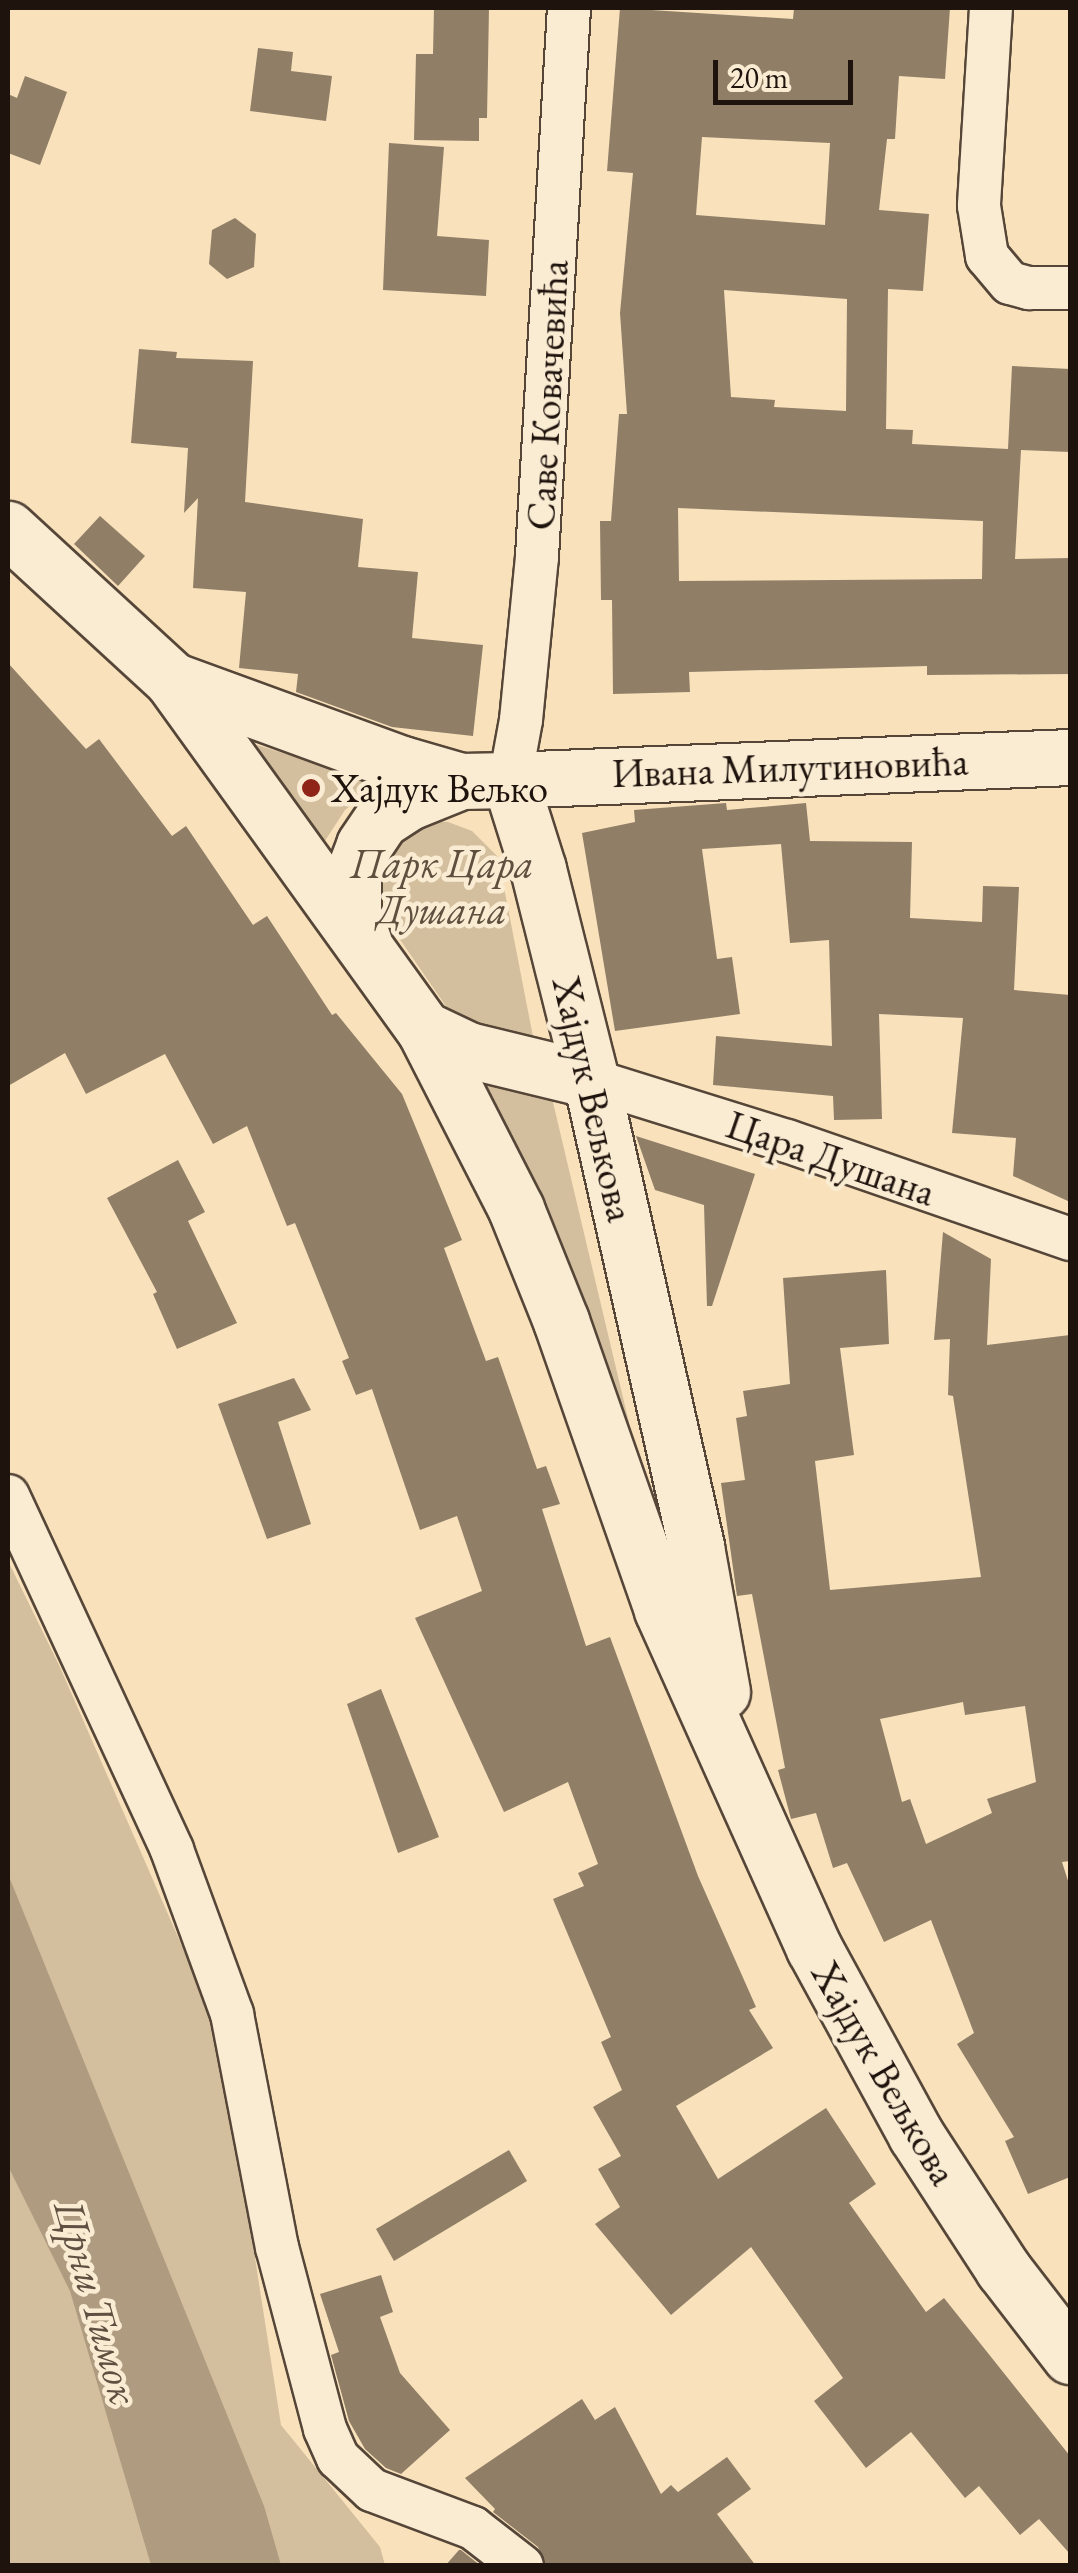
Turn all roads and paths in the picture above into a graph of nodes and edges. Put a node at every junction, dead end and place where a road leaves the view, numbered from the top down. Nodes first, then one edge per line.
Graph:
1 (569, 8) edge
2 (991, 8) edge
3 (1070, 288) edge
4 (8, 529) edge
5 (172, 680) junction
6 (1070, 758) edge
7 (486, 780) junction
8 (368, 955) junction
9 (424, 1028) junction
10 (591, 1080) junction
11 (1070, 1239) edge
12 (8, 1496) edge
13 (736, 1768) junction
14 (1070, 2356) edge
15 (522, 2566) edge

1 - 7 street, Саве Ковачевића
2 - 3 street
4 - 5 street, Хајдук Вељкова
5 - 7 street, Хајдук Вељкова
5 - 8 street, Хајдук Вељкова
6 - 7 street, Ивана Милутиновића
7 - 8 street
7 - 10 street, Хајдук Вељкова
8 - 9 street, Хајдук Вељкова
9 - 10 street
9 - 13 street, Хајдук Вељкова
10 - 11 street, Цара Душана
10 - 13 street, Хајдук Вељкова
12 - 15 street
13 - 14 street, Хајдук Вељкова

